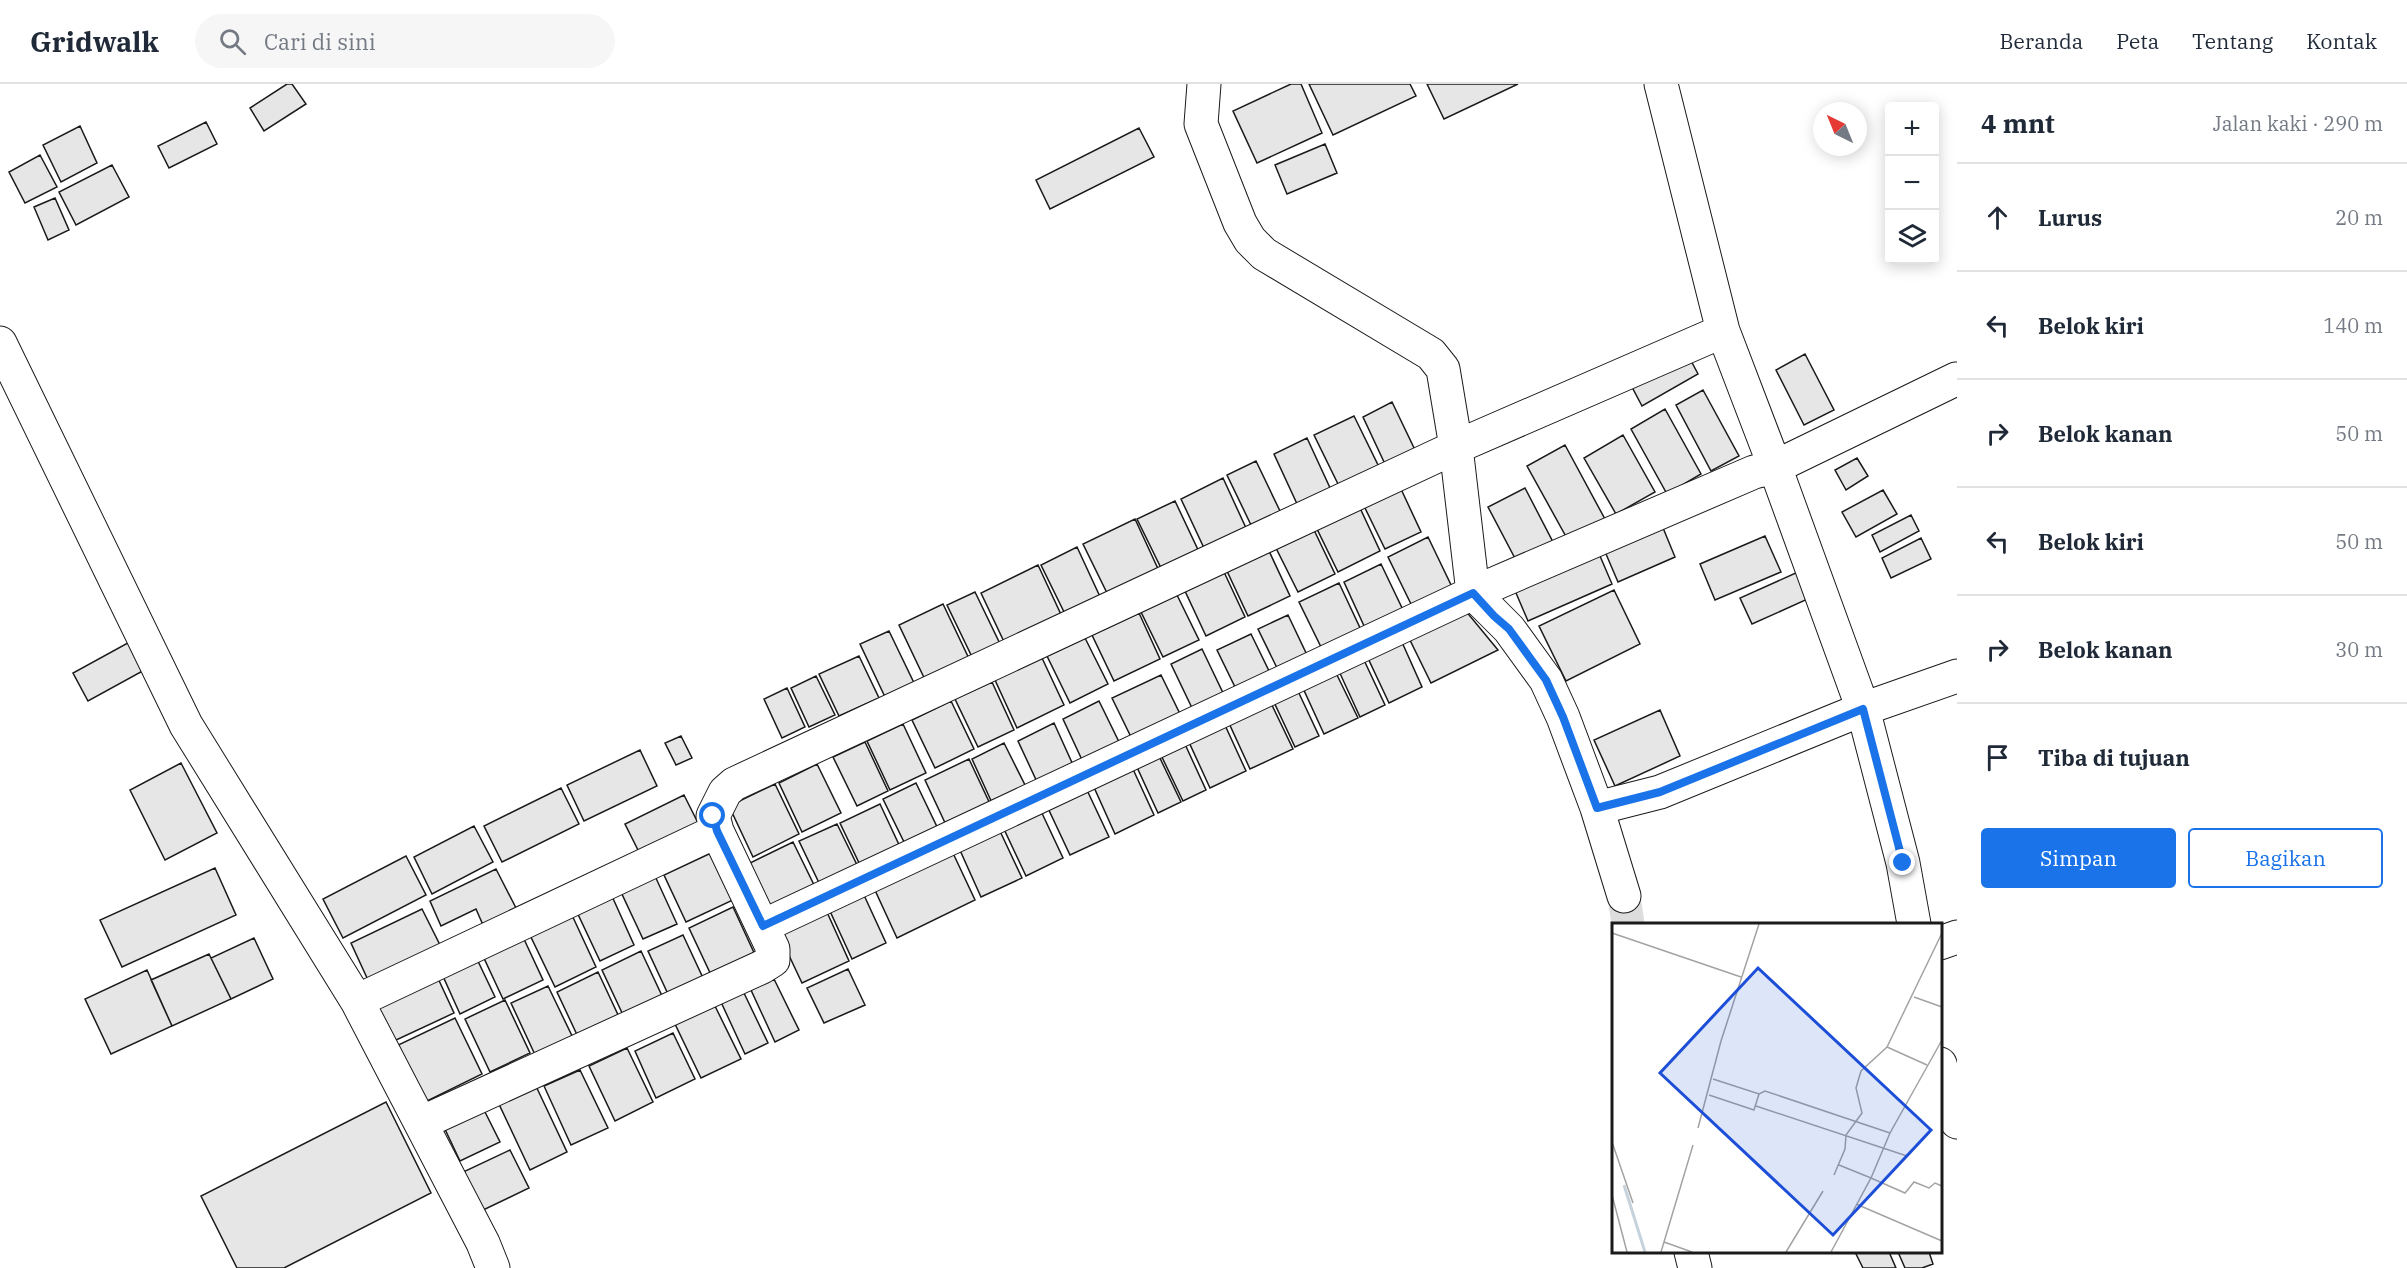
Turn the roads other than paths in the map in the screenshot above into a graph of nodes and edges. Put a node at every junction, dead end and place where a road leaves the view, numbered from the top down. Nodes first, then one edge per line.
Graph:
1 (1204, 84) edge
2 (1661, 84) edge
3 (1723, 332) junction
4 (0, 343) edge
5 (1956, 380) edge
6 (1456, 447) junction
7 (1775, 467) junction
8 (1473, 593) junction
9 (1957, 676) edge
10 (1863, 709) junction
11 (1597, 808) junction
12 (717, 831) junction
13 (1624, 896) tunnel mouth
14 (1914, 923) edge
15 (763, 926) junction
16 (1957, 937) edge
17 (1942, 944) edge
18 (357, 1001) junction
19 (1942, 1068) edge
20 (1957, 1122) edge
21 (421, 1123) junction
22 (1691, 1253) edge
23 (493, 1268) edge
24 (1695, 1268) edge

1 - 6 street
2 - 3 street
3 - 6 street
3 - 7 street
4 - 18 street
5 - 7 street
6 - 8 street
6 - 12 street
7 - 8 street
7 - 10 street
8 - 11 street
8 - 15 street
9 - 10 street
10 - 11 street
10 - 14 street
11 - 13 street
12 - 15 street
12 - 18 street
15 - 21 street
16 - 17 street
18 - 21 street
19 - 20 street
21 - 23 street
22 - 24 street

